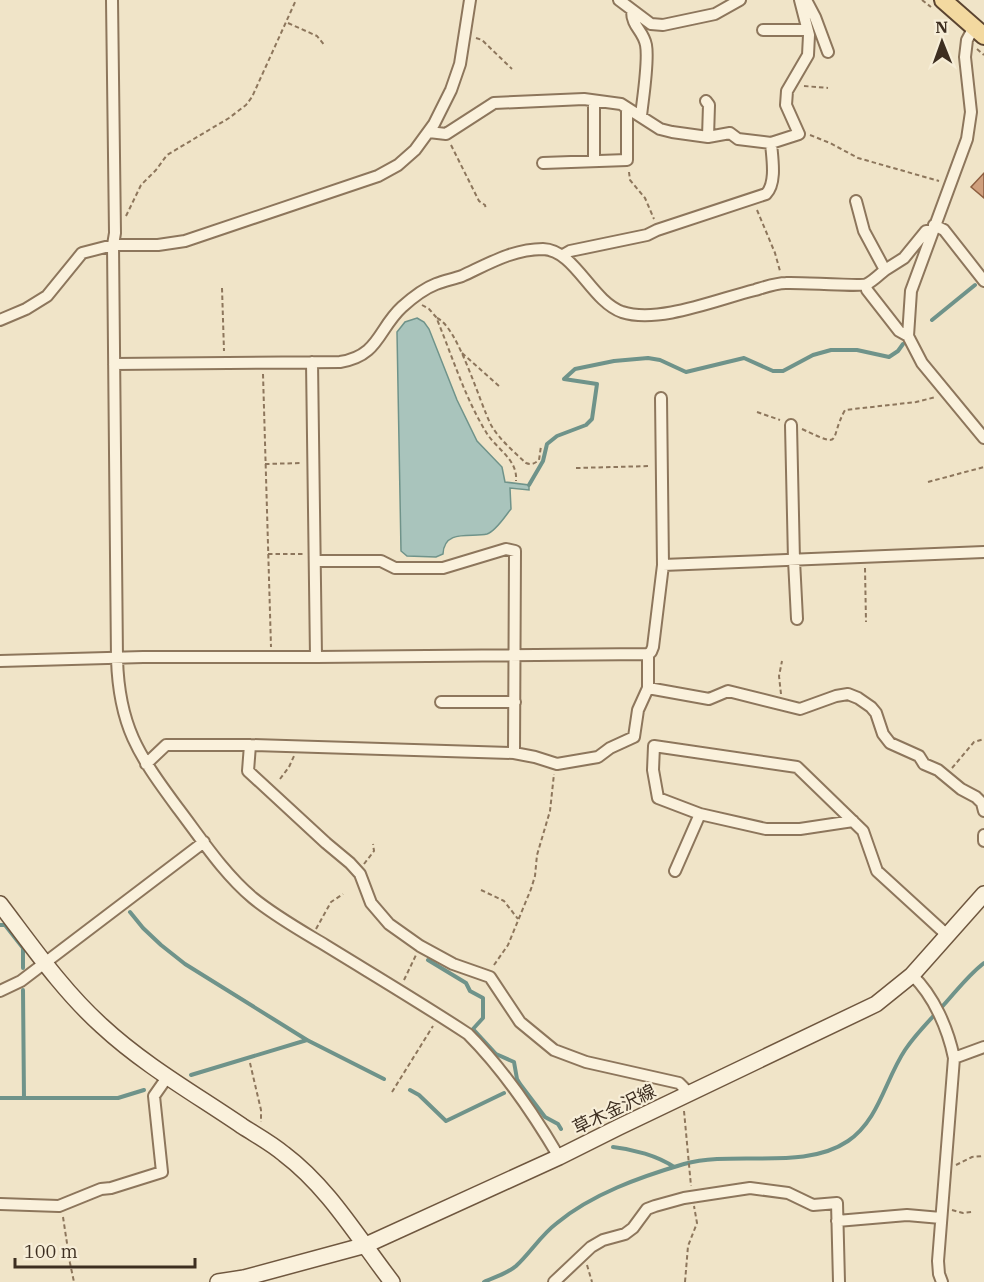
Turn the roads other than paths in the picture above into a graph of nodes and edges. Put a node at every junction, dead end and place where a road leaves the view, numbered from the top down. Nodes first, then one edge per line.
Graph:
1 (112, 0) edge
2 (470, 0) edge
3 (619, 0) edge
4 (740, 0) edge
5 (800, 0) edge
6 (806, 0) edge
7 (943, 0) edge
8 (632, 11) junction
9 (764, 30) dead end
10 (807, 30) junction
11 (979, 32) edge
12 (828, 52) dead end
13 (594, 101) junction
14 (706, 101) dead end
15 (627, 108) junction
16 (641, 116) junction
17 (429, 132) junction
18 (708, 138) junction
19 (771, 143) junction
20 (594, 161) junction
21 (543, 163) dead end
22 (856, 201) dead end
23 (933, 228) junction
24 (113, 245) junction
25 (563, 255) junction
26 (885, 270) junction
27 (984, 281) edge
28 (866, 285) junction
29 (0, 320) edge
30 (908, 336) junction
31 (312, 362) junction
32 (114, 364) junction
33 (661, 398) dead end
34 (791, 425) road end
35 (984, 438) edge
36 (984, 552) edge
37 (315, 557) junction
38 (794, 560) junction
39 (663, 565) junction
40 (797, 619) dead end
41 (648, 654) junction
42 (515, 655) junction
43 (316, 657) junction
44 (117, 659) junction
45 (0, 661) edge
46 (648, 688) junction
47 (441, 702) dead end
48 (515, 702) junction
49 (250, 745) junction
50 (514, 753) junction
51 (146, 764) junction
52 (984, 811) edge
53 (700, 814) junction
54 (853, 821) junction
55 (984, 835) edge
56 (984, 841) edge
57 (204, 842) junction
58 (675, 871) dead end
59 (984, 894) edge
60 (0, 904) edge
61 (946, 935) junction
62 (45, 962) junction
63 (912, 975) junction
64 (0, 991) edge
65 (984, 1047) edge
66 (954, 1059) junction
67 (168, 1076) junction
68 (688, 1095) junction
69 (559, 1157) junction
70 (0, 1204) edge
71 (941, 1213) junction
72 (837, 1221) junction
73 (366, 1245) junction
74 (218, 1282) edge
75 (392, 1282) edge
76 (554, 1282) edge
77 (839, 1282) edge
78 (942, 1282) edge

1 - 24 street
2 - 17 street
3 - 8 street
4 - 8 street
5 - 10 street
6 - 12 street
7 - 11 main road
8 - 16 street
9 - 10 street
10 - 19 street
11 - 23 street
13 - 15 street
13 - 17 street
13 - 20 street
14 - 18 street
15 - 16 street
15 - 20 street
16 - 18 street
17 - 24 street
18 - 19 street
19 - 25 street
20 - 21 street
22 - 26 street
23 - 26 street
23 - 27 street
23 - 30 street
24 - 29 street
24 - 32 street
25 - 28 street
25 - 31 street
26 - 28 street
28 - 30 street
30 - 35 street
31 - 32 street
31 - 37 street
32 - 44 street
33 - 39 street
34 - 38 street
36 - 38 street
37 - 42 street
37 - 43 street
38 - 39 street
38 - 40 street
39 - 41 street
41 - 42 street
41 - 46 street
42 - 43 street
42 - 48 street
43 - 44 street
44 - 45 street
44 - 51 street
46 - 50 street
46 - 52 street
47 - 48 street
48 - 50 street
49 - 50 street
49 - 51 street
49 - 68 street
51 - 57 street
53 - 54 street
53 - 54 street
53 - 58 street
54 - 61 street
55 - 56 street
57 - 62 street
57 - 69 street
59 - 61 main road, 草木金沢線
60 - 62 main road
61 - 63 main road, 草木金沢線
62 - 64 street
62 - 67 main road
63 - 66 street
63 - 68 main road, 草木金沢線
65 - 66 street
66 - 71 street
67 - 70 street
67 - 73 main road
68 - 69 main road, 草木金沢線
69 - 73 main road, 草木金沢線
71 - 72 street
71 - 78 street
72 - 76 street
72 - 77 street
73 - 74 main road, 草木金沢線
73 - 75 main road

